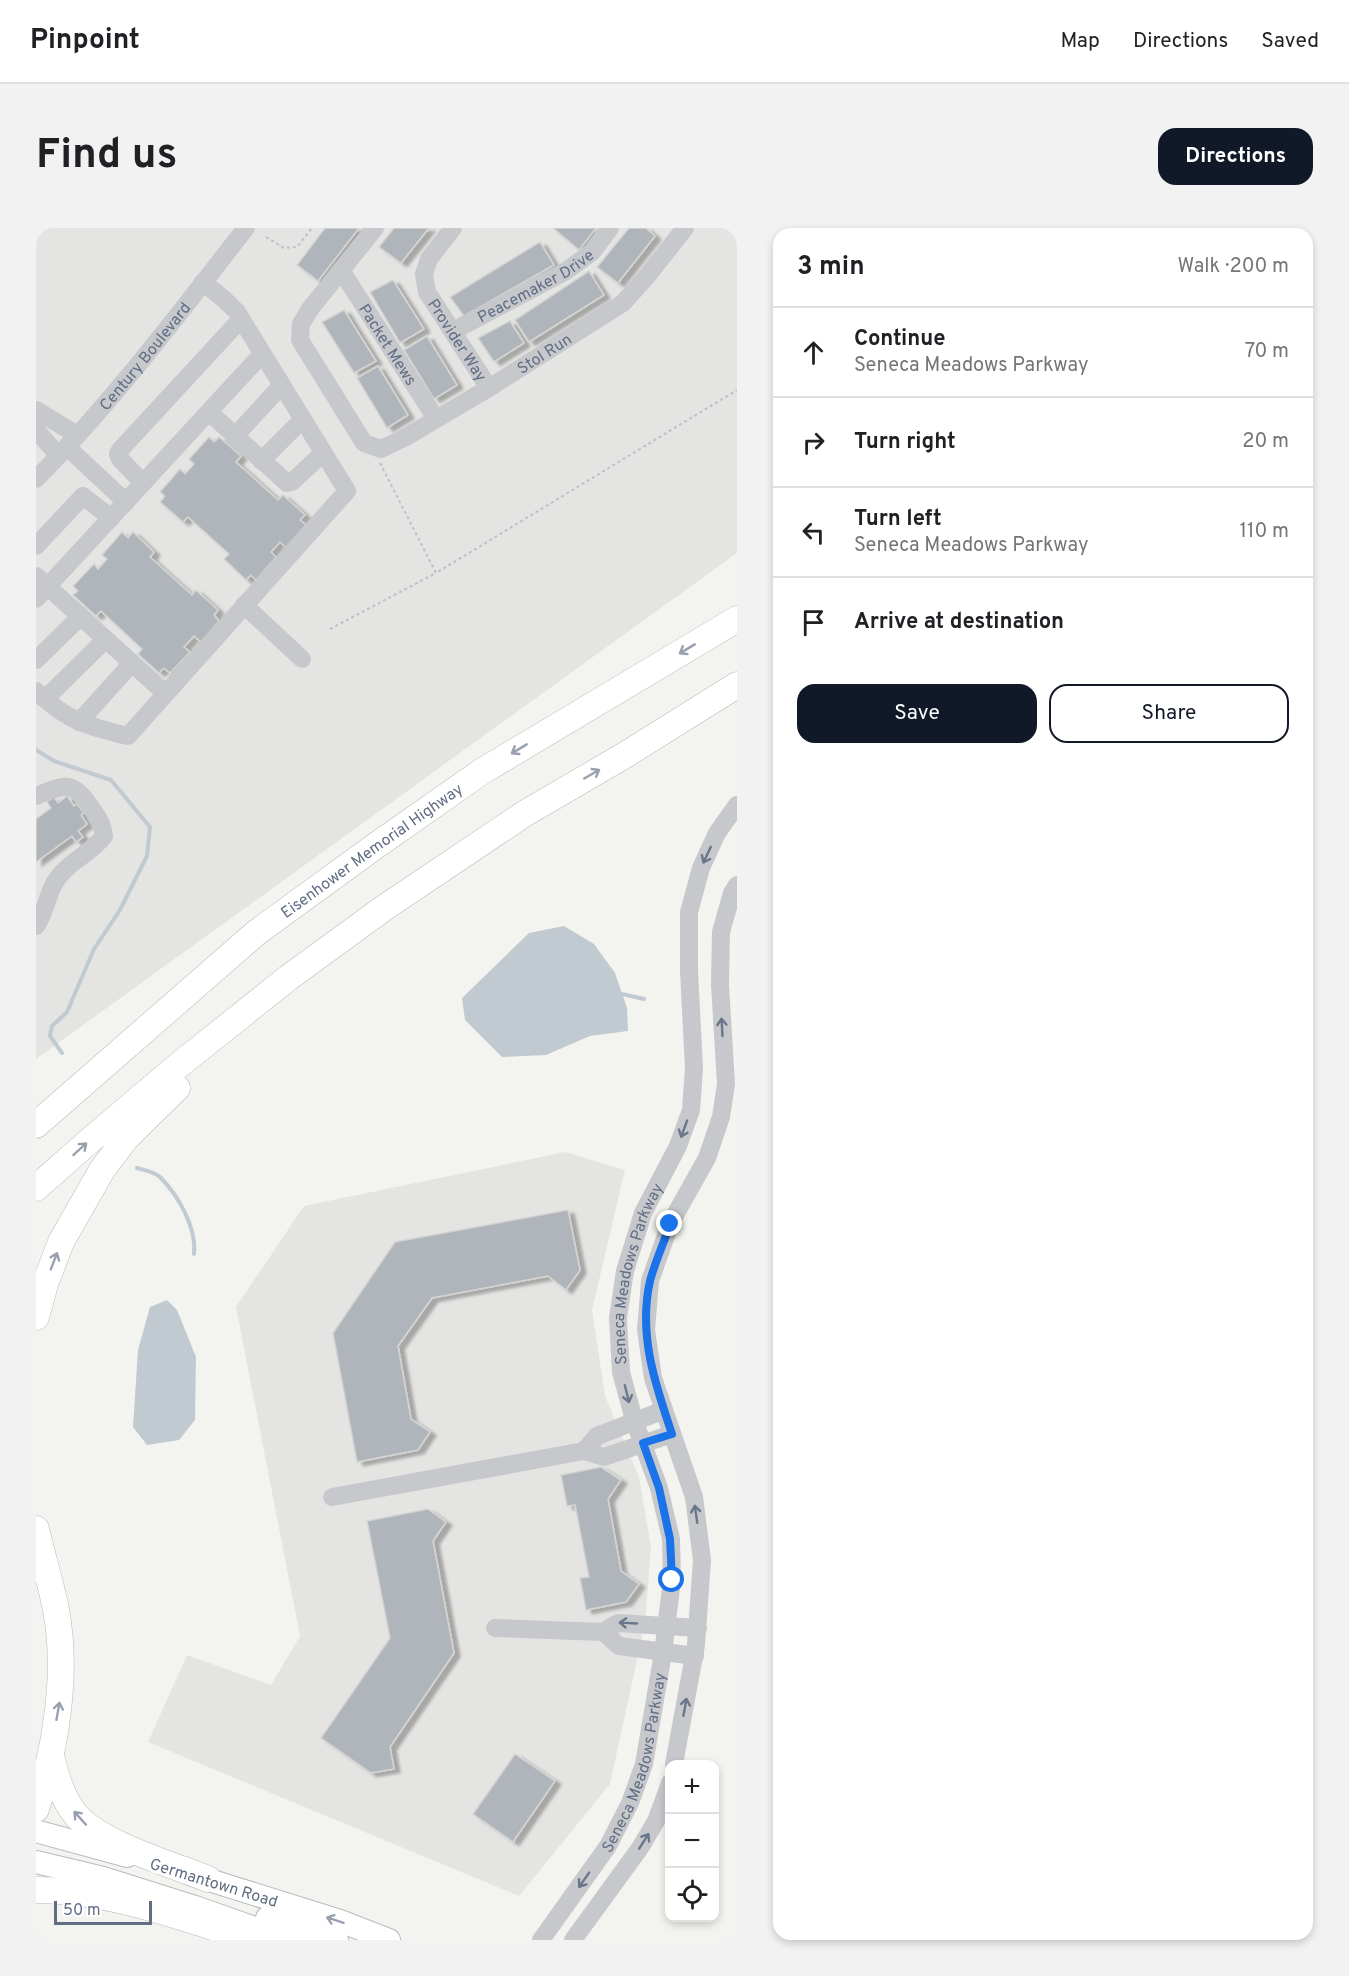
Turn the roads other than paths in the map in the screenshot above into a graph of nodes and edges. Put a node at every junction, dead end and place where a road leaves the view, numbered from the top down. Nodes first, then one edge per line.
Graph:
1 (246, 228) edge
2 (375, 228) edge
3 (453, 228) edge
4 (610, 228) edge
5 (685, 228) edge
6 (341, 270) junction
7 (203, 282) junction
8 (241, 319) junction
9 (453, 332) junction
10 (262, 354) junction
11 (282, 386) junction
12 (489, 387) junction
13 (36, 410) edge
14 (209, 412) junction
15 (303, 419) junction
16 (436, 419) junction
17 (36, 430) edge
18 (235, 436) junction
19 (67, 446) junction
20 (323, 453) junction
21 (261, 461) junction
22 (36, 479) edge
23 (143, 483) junction
24 (126, 502) junction
25 (111, 518) junction
26 (36, 546) edge
27 (40, 587) edge
28 (244, 605) junction
29 (81, 616) junction
30 (737, 619) edge
31 (106, 639) junction
32 (302, 659) dead end
33 (36, 660) edge
34 (132, 663) junction
35 (737, 685) edge
36 (165, 693) junction
37 (41, 695) edge
38 (79, 722) junction
39 (36, 796) edge
40 (737, 805) edge
41 (524, 814) junction
42 (737, 885) edge
43 (36, 926) edge
44 (256, 933) junction
45 (694, 1053) junction
46 (730, 1055) edge
47 (731, 1082) edge
48 (693, 1086) junction
49 (36, 1100) edge
50 (36, 1125) edge
51 (36, 1188) edge
52 (36, 1317) edge
53 (664, 1410) junction
54 (634, 1420) junction
55 (672, 1434) junction
56 (643, 1443) junction
57 (585, 1451) junction
58 (332, 1497) dead end
59 (36, 1529) edge
60 (666, 1625) junction
61 (495, 1628) dead end
62 (698, 1628) junction
63 (603, 1632) junction
64 (663, 1653) junction
65 (694, 1656) junction
66 (50, 1752) junction
67 (675, 1760) edge
68 (665, 1795) edge
69 (36, 1809) edge
70 (36, 1831) edge
71 (36, 1862) edge
72 (208, 1879) junction
73 (36, 1890) edge
74 (163, 1897) junction
75 (253, 1940) edge
76 (289, 1940) edge
77 (337, 1940) edge
78 (389, 1940) edge
79 (541, 1940) edge
80 (573, 1940) edge

1 - 7 street, Century Boulevard
2 - 6 street
3 - 9 street, Provider Way
4 - 9 street, Peacemaker Drive
5 - 12 street, Stol Run
6 - 16 street, Packet Mews
6 - 16 street, Stol Run
7 - 8 street
7 - 19 street, Century Boulevard
8 - 10 street
8 - 23 street
9 - 12 street, Provider Way
10 - 11 street
10 - 14 street
11 - 15 street
11 - 18 street
12 - 16 street, Stol Run
13 - 19 street
14 - 18 street
14 - 23 street
15 - 20 street
15 - 21 street
17 - 19 street
18 - 21 street
19 - 22 street, Century Boulevard
19 - 24 street
20 - 21 street
20 - 28 street
23 - 24 street
24 - 25 street
25 - 26 street
25 - 27 street
27 - 29 street
28 - 32 street
28 - 36 street
29 - 31 street
29 - 33 street
30 -> 44 highway, Eisenhower Memorial Highway
31 - 34 street
31 - 37 street
34 - 36 street
34 - 38 street
41 -> 35 highway
36 - 38 street
37 - 38 street
39 - 43 street
40 -> 45 street, Seneca Meadows Parkway
51 -> 41 highway
52 -> 41 highway
46 -> 42 street, Seneca Meadows Parkway
44 - 49 highway
44 - 50 highway, Eisenhower Memorial Highway
45 - 46 street
45 - 48 street, Seneca Meadows Parkway
46 - 47 street, Seneca Meadows Parkway
47 - 48 street
47 - 53 street, Seneca Meadows Parkway
48 -> 54 street, Seneca Meadows Parkway
53 - 54 street
53 - 55 street, Seneca Meadows Parkway
54 - 56 street, Seneca Meadows Parkway
54 - 57 street
55 - 56 street
62 -> 55 street, Seneca Meadows Parkway
56 - 57 street
56 - 60 street, Seneca Meadows Parkway
57 - 58 street
66 -> 59 highway
60 - 62 street
60 -> 63 street
60 - 64 street, Seneca Meadows Parkway
61 - 63 street
62 - 65 street, Seneca Meadows Parkway
63 - 64 street
64 - 65 street
64 -> 79 street, Seneca Meadows Parkway
67 -> 65 street, Seneca Meadows Parkway
66 - 69 highway
72 -> 66 highway
80 -> 68 street, Seneca Meadows Parkway
70 - 72 main road, Germantown Road
71 - 74 main road, Germantown Road
78 -> 72 main road, Germantown Road
73 - 75 highway
74 - 76 main road, Germantown Road
74 - 77 main road

